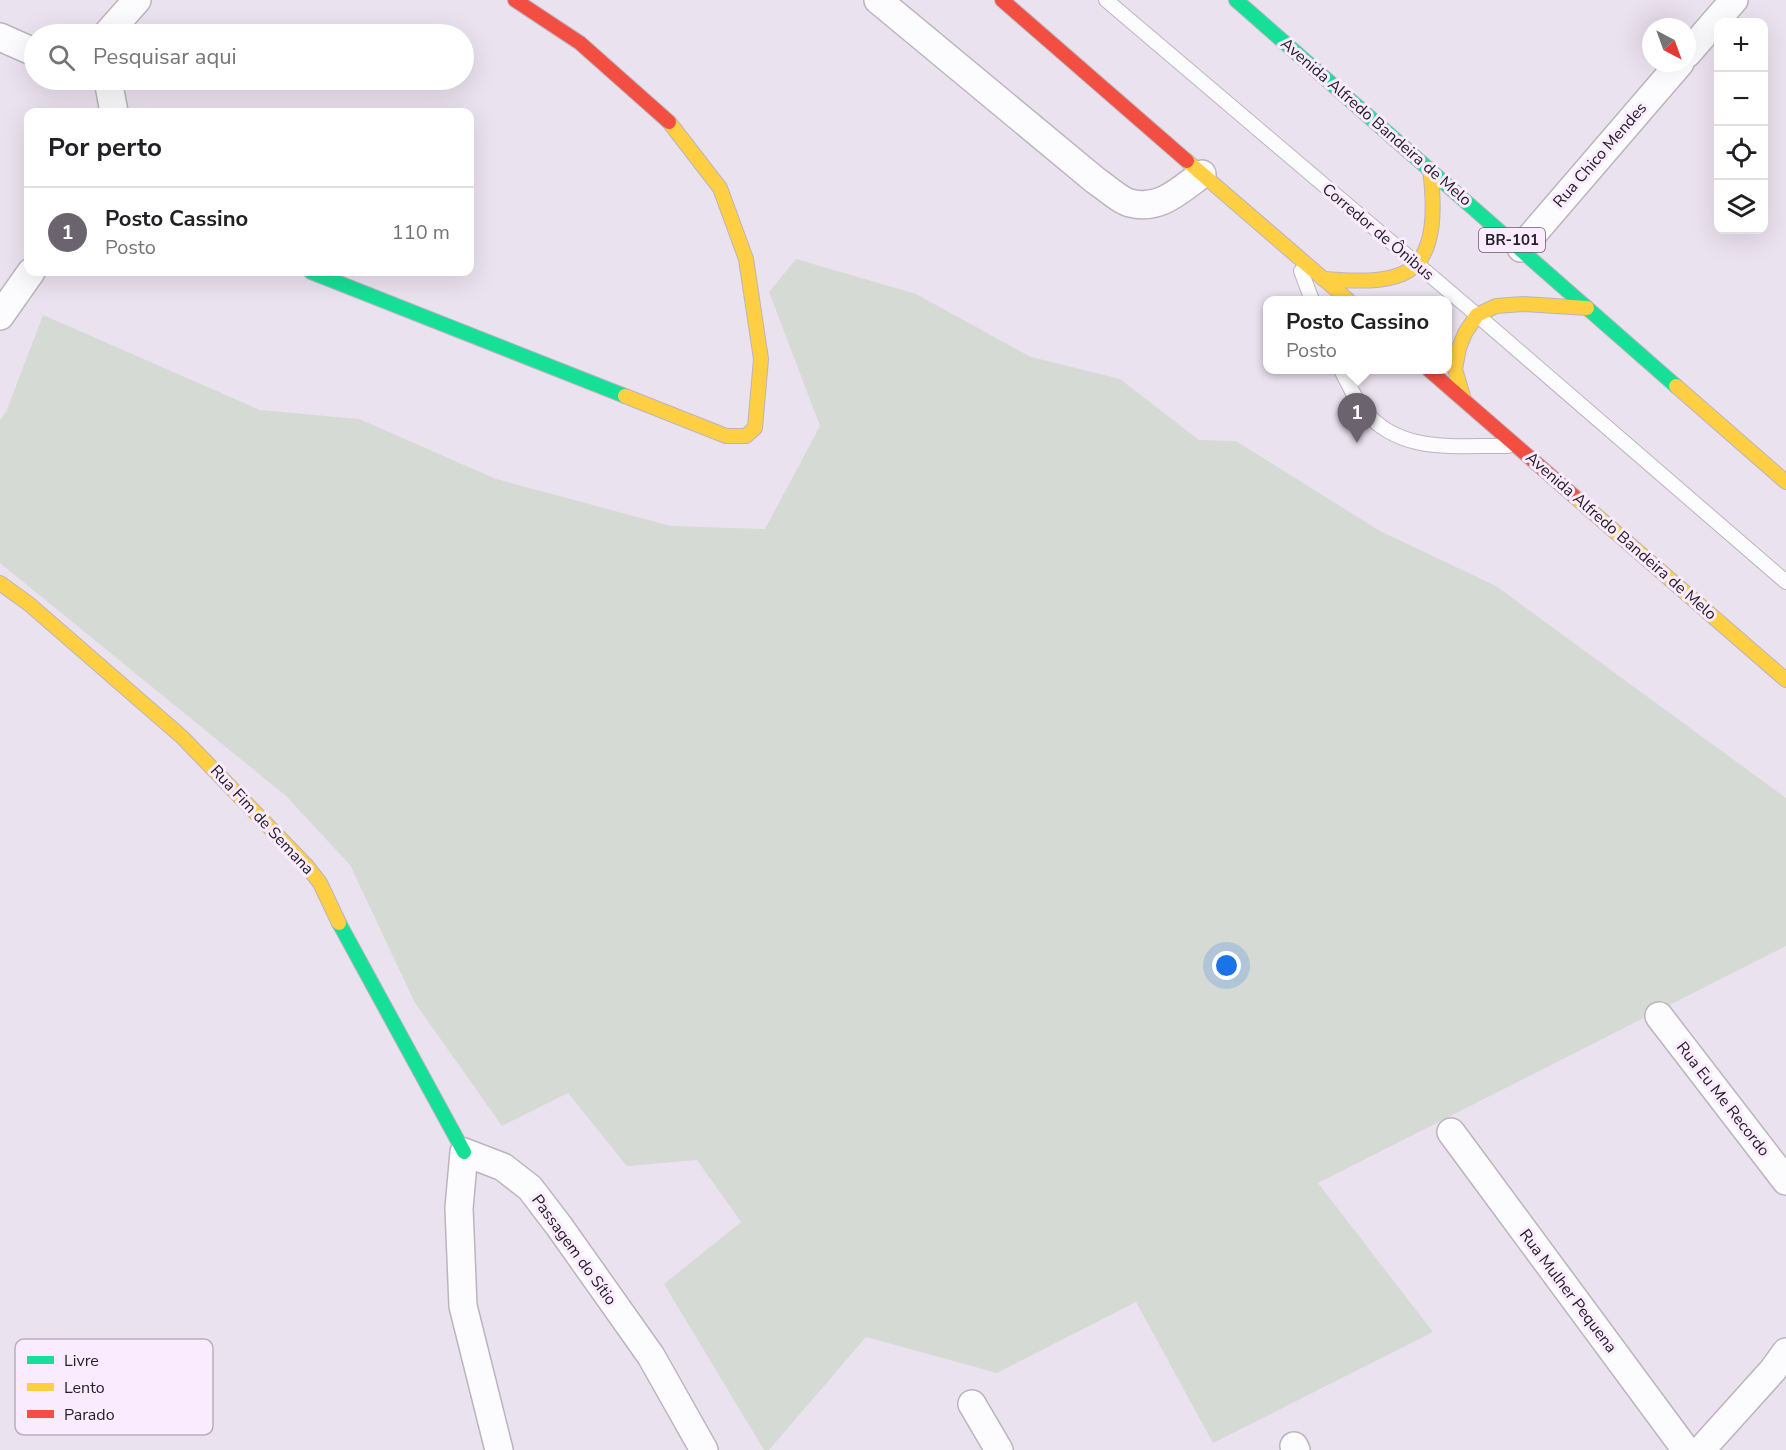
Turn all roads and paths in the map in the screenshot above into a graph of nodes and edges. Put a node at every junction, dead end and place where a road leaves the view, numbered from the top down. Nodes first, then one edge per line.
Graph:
1 (136, 0) edge
2 (515, 0) edge
3 (878, 0) edge
4 (1002, 0) edge
5 (1106, 0) edge
6 (1236, 0) edge
7 (1734, 0) edge
8 (116, 24) edge
9 (0, 37) edge
10 (1696, 44) edge
11 (24, 48) edge
12 (1672, 72) edge
13 (110, 90) edge
14 (113, 108) edge
15 (1430, 169) junction
16 (1202, 174) junction
17 (1521, 248) junction
18 (1295, 255) junction
19 (1416, 264) junction
20 (28, 276) edge
21 (321, 276) edge
22 (1323, 279) junction
23 (1310, 296) edge
24 (1343, 296) edge
25 (1587, 308) junction
26 (1477, 315) junction
27 (0, 316) edge
28 (1344, 374) edge
29 (1435, 374) edge
30 (1464, 400) junction
31 (1518, 446) junction
32 (1786, 482) edge
33 (1786, 582) edge
34 (0, 583) edge
35 (1786, 680) edge
36 (1659, 1016) dead end
37 (1450, 1132) dead end
38 (464, 1152) junction
39 (1786, 1181) edge
40 (1786, 1352) edge
41 (972, 1404) dead end
42 (499, 1450) edge
43 (704, 1450) edge
44 (999, 1450) edge
45 (1686, 1450) edge
46 (1701, 1450) edge

1 - 8 street
2 - 21 main road
3 - 16 street
4 - 16 main road
5 - 19 lane, Corredor de Ônibus
6 - 15 main road, Avenida Alfredo Bandeira de Melo / BR-101
7 - 10 street
9 - 11 street
12 - 17 street, Rua Chico Mendes
13 - 14 street
15 - 17 main road, Avenida Alfredo Bandeira de Melo / BR-101
15 - 19 main road
16 - 18 main road
17 - 25 main road, Avenida Alfredo Bandeira de Melo / BR-101
18 - 22 main road
18 - 23 lane
19 - 22 main road
19 - 26 lane, Corredor de Ônibus
20 - 27 street
22 - 24 main road
25 - 26 main road
25 - 32 main road, Avenida Alfredo Bandeira de Melo / BR-101
26 - 30 main road
26 - 33 lane, Corredor de Ônibus
28 - 31 lane
29 - 30 main road, Avenida Alfredo Bandeira de Melo
30 - 31 main road, Avenida Alfredo Bandeira de Melo
31 - 35 main road, Avenida Alfredo Bandeira de Melo
34 - 38 main road, Rua Fim de Semana
36 - 39 street, Rua Eu Me Recordo
37 - 45 street, Rua Mulher Pequena
38 - 42 street
38 - 43 street, Passagem do Sítio
40 - 46 street
41 - 44 street

